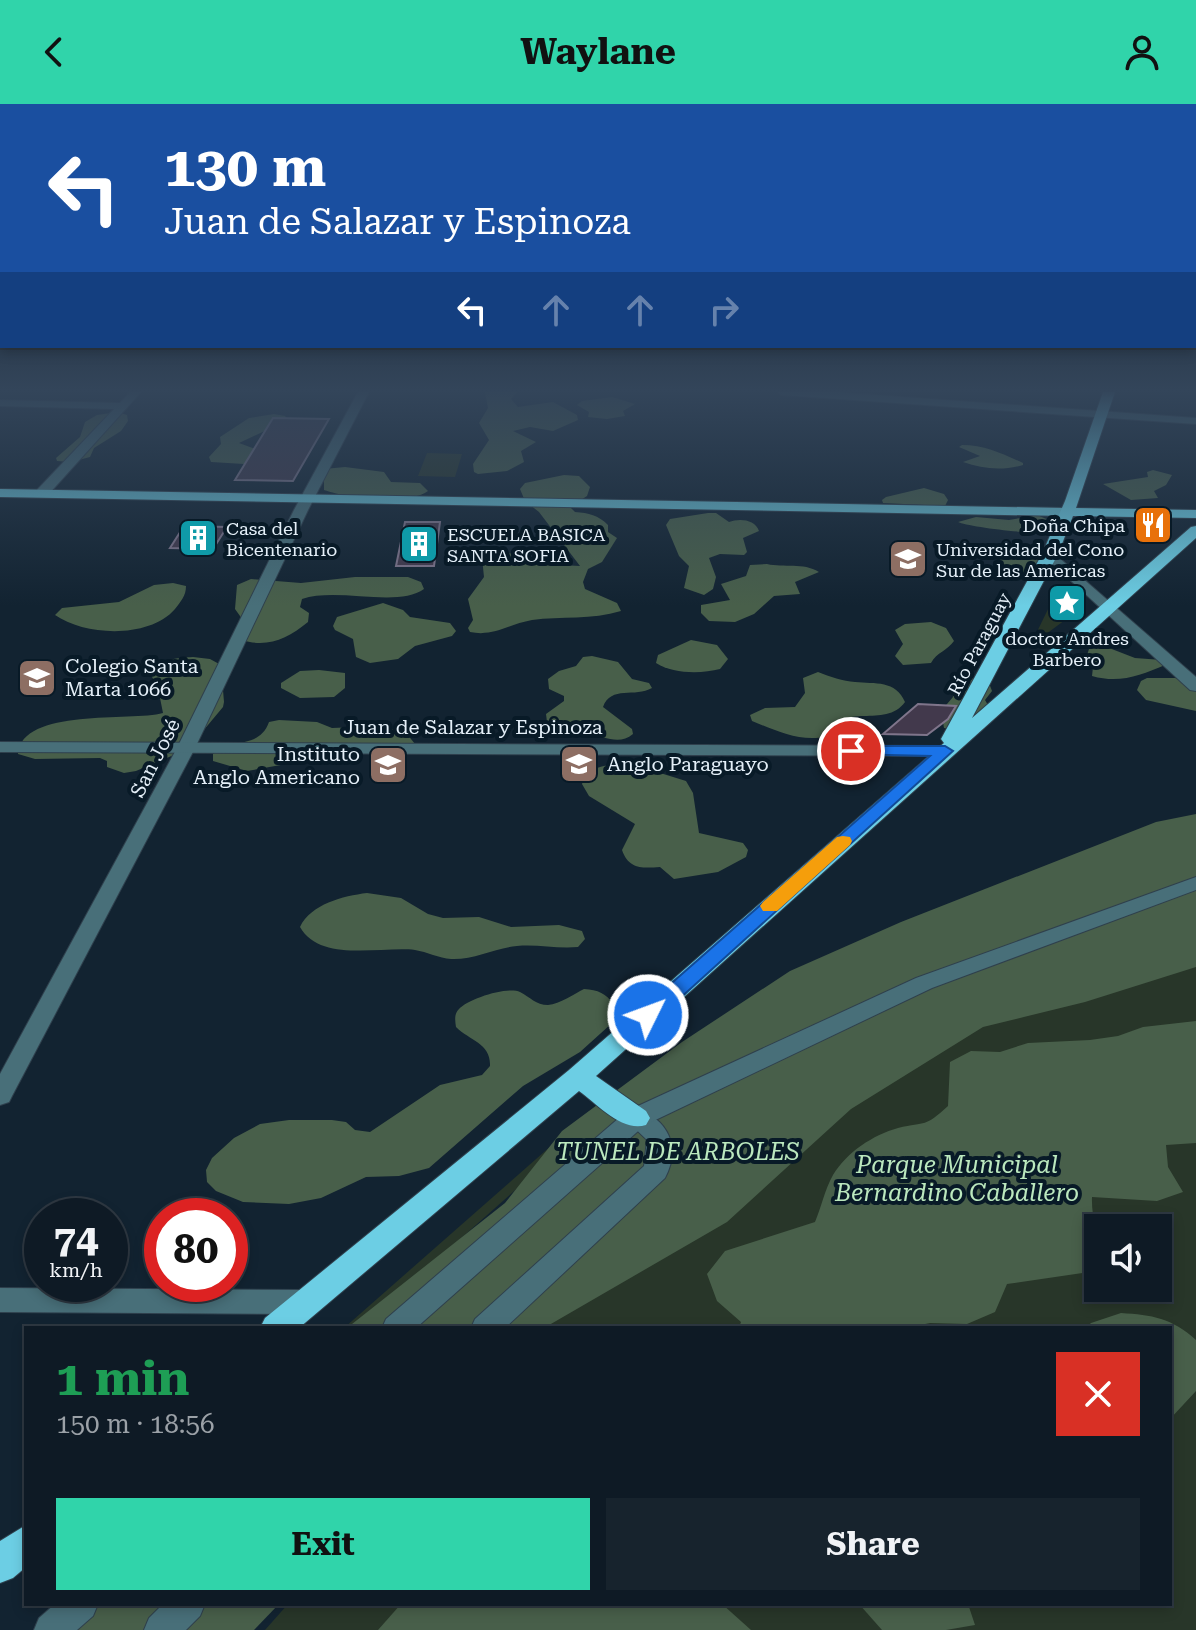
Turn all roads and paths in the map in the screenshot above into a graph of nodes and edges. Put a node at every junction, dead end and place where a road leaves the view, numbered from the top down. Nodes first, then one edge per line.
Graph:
1 (70, 463) edge
2 (326, 463) edge
3 (1084, 463) edge
4 (0, 493) edge
5 (41, 494) junction
6 (307, 499) junction
7 (1067, 512) junction
8 (1196, 514) edge
9 (1196, 530) edge
10 (1050, 554) junction
11 (1107, 608) junction
12 (1196, 686) edge
13 (0, 747) edge
14 (186, 748) junction
15 (945, 751) junction
16 (1196, 883) edge
17 (578, 1077) junction
18 (0, 1096) edge
19 (636, 1118) junction
20 (0, 1300) edge
21 (307, 1302) junction
22 (278, 1326) edge
23 (398, 1326) edge
24 (487, 1326) edge
25 (24, 1545) edge
26 (0, 1565) edge
27 (79, 1606) edge
28 (186, 1606) edge
29 (51, 1630) edge
30 (161, 1630) edge

1 - 5 street
2 - 6 street, San José
3 - 7 highway, Río Paraguay
4 - 5 main road
5 - 6 main road
6 - 7 main road
6 - 14 street, San José
7 - 8 highway
7 - 10 highway, Río Paraguay
9 - 11 highway
10 - 11 street
10 - 15 highway, Río Paraguay
11 - 12 street
11 - 15 highway
13 - 14 street, Juan de Salazar y Espinoza
14 - 15 street, Juan de Salazar y Espinoza
14 - 18 street, San José
15 - 17 highway
16 - 19 street
17 - 19 highway
17 - 21 highway
19 - 23 street
19 - 24 street
20 - 21 street
21 - 22 highway
25 - 26 highway
27 - 29 street
28 - 30 street

